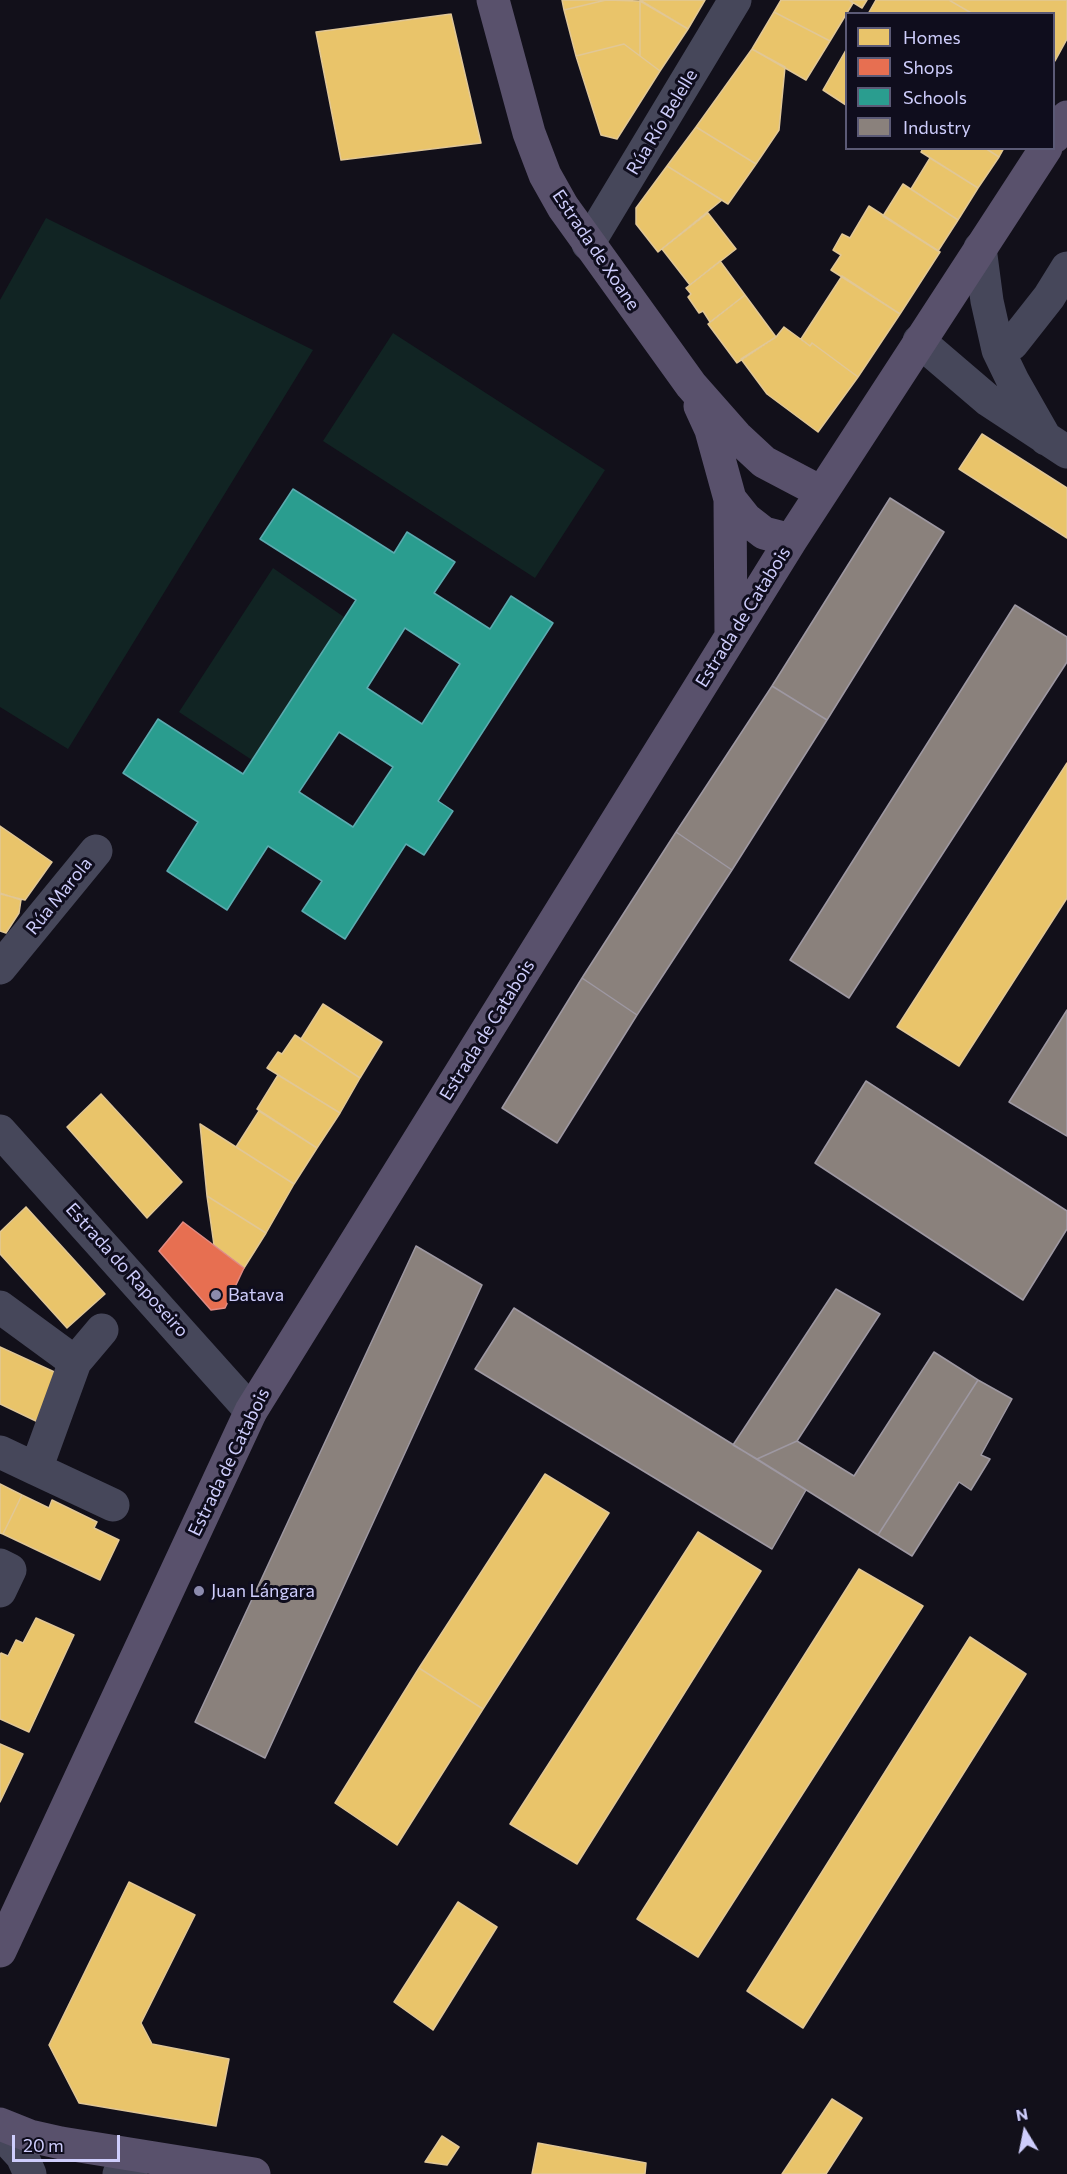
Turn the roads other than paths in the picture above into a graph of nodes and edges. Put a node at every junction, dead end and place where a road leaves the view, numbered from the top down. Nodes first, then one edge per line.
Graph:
1 (493, 0) edge
2 (735, 0) edge
3 (1067, 117) edge
4 (1055, 134) edge
5 (1045, 150) edge
6 (588, 244) junction
7 (980, 248) junction
8 (1067, 268) edge
9 (919, 341) junction
10 (998, 350) junction
11 (691, 386) junction
12 (1057, 445) edge
13 (821, 492) junction
14 (730, 500) junction
15 (791, 540) junction
16 (731, 636) junction
17 (96, 851) dead end
18 (0, 968) edge
19 (0, 1131) edge
20 (0, 1307) edge
21 (102, 1330) dead end
22 (75, 1362) junction
23 (251, 1411) junction
24 (0, 1452) edge
25 (36, 1469) junction
26 (113, 1505) dead end
27 (0, 1565) edge
28 (0, 1591) edge
29 (0, 1951) edge
30 (0, 2124) edge
31 (0, 2132) edge
32 (131, 2165) edge
33 (30, 2174) edge
34 (254, 2174) edge

1 - 6 main road, Estrada de Xoane
2 - 6 street, Rúa Río Belelle
3 - 4 main road
5 - 7 main road, Estrada de Catabois
6 - 11 main road, Estrada de Xoane
7 - 9 main road, Estrada de Catabois
7 - 10 street
8 - 10 street
9 - 12 street
9 - 13 main road, Estrada de Catabois
10 - 12 street
11 - 13 main road
11 - 14 main road
13 - 15 main road, Estrada de Catabois
14 - 15 main road
14 - 16 main road
15 - 16 main road, Estrada de Catabois
16 - 23 main road, Estrada de Catabois
17 - 18 street, Rúa Marola
19 - 23 street, Estrada do Raposeiro
20 - 22 street
21 - 22 street
22 - 25 street
23 - 29 main road, Estrada de Catabois
24 - 25 street
25 - 26 street
27 - 28 street
30 - 32 main road
31 - 33 street
32 - 34 main road

